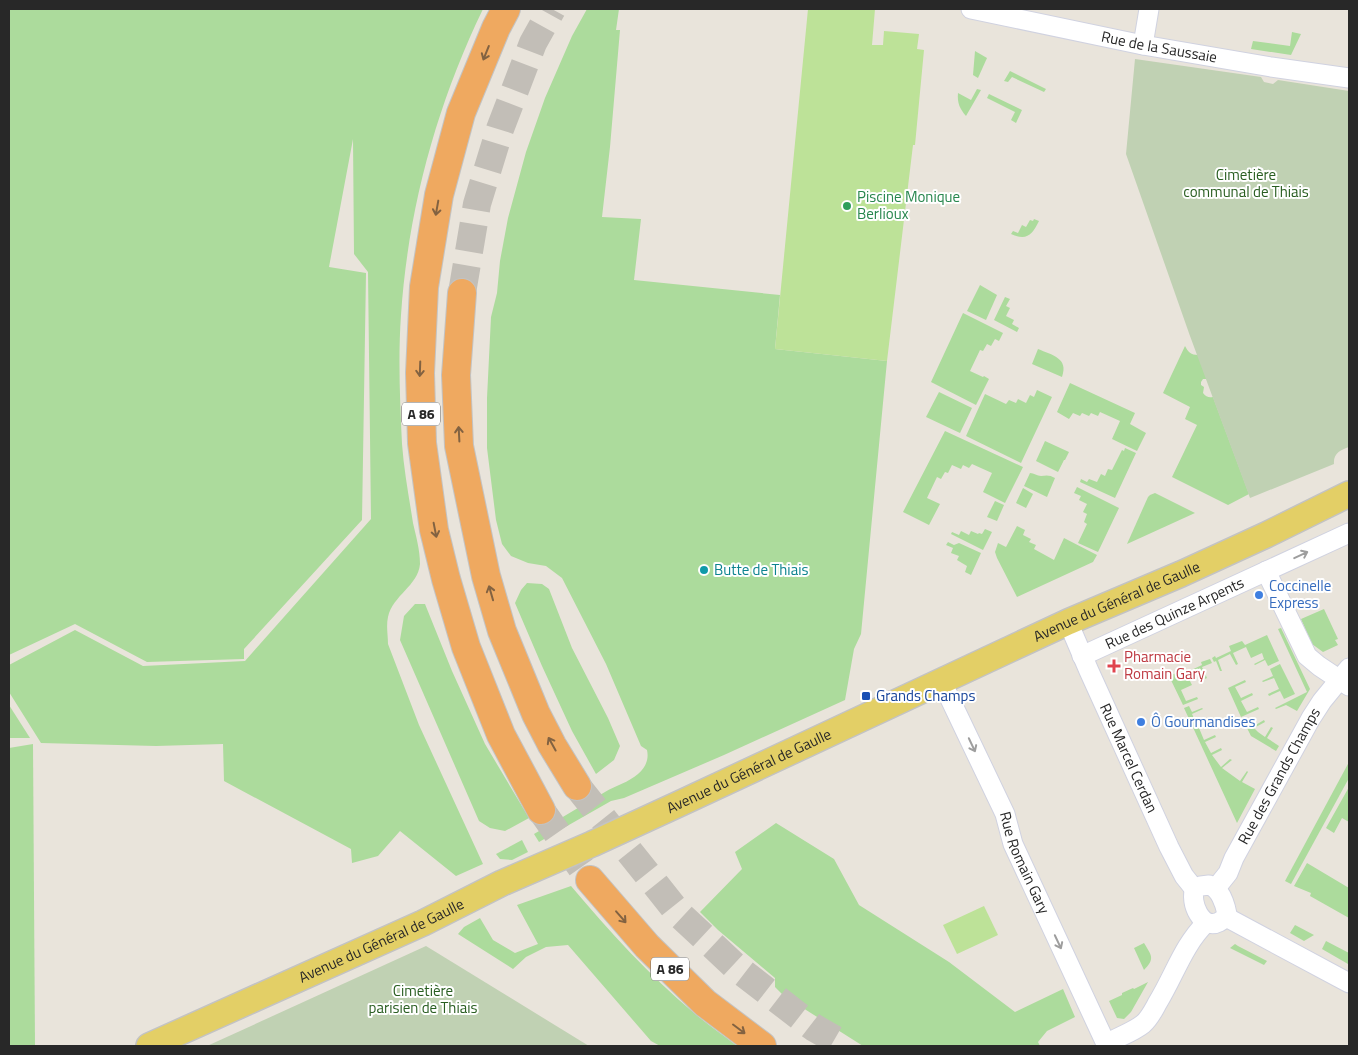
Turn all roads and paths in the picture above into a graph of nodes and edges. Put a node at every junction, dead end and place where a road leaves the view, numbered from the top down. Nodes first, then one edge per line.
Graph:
1 (506, 9) edge
2 (971, 9) edge
3 (1149, 9) edge
4 (1144, 45) junction
5 (1349, 78) edge
6 (462, 293) tunnel mouth
7 (1349, 494) edge
8 (1349, 533) edge
9 (1266, 571) junction
10 (1068, 622) junction
11 (1082, 656) junction
12 (1346, 678) edge
13 (941, 680) junction
14 (576, 786) tunnel mouth
15 (542, 810) tunnel mouth
16 (590, 880) tunnel mouth
17 (1216, 888) junction
18 (1195, 889) junction
19 (1226, 917) junction
20 (1206, 922) junction
21 (1349, 983) edge
22 (1106, 1045) edge
23 (149, 1046) edge
24 (762, 1046) edge

1 -> 15 highway, A 86
2 - 4 street, Rue de la Saussaie
3 - 4 street
4 - 5 street, Rue de la Saussaie
14 -> 6 highway, A 86
7 - 10 main road, Avenue du Général de Gaulle
9 -> 8 street, Rue des Quinze Arpents
9 - 11 street, Rue des Quinze Arpents
9 - 12 street
10 - 11 street, Rue Marcel Cerdan
10 - 13 main road, Avenue du Général de Gaulle
11 - 18 street, Rue Marcel Cerdan
12 - 17 street, Rue des Grands Champs
13 -> 22 street, Rue Romain Gary
13 - 23 main road, Avenue du Général de Gaulle
16 -> 24 highway, A 86
17 - 18 street
17 - 19 street
18 - 20 street
19 - 20 street
19 - 21 street
20 - 22 street

